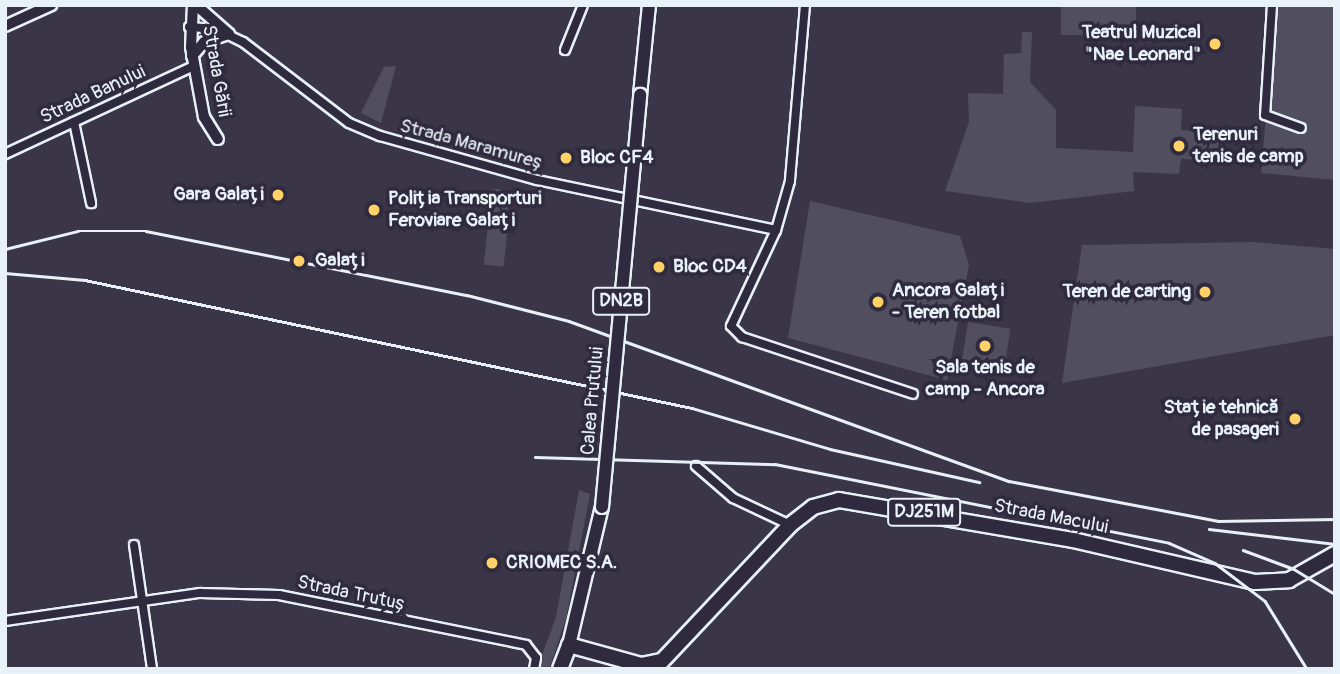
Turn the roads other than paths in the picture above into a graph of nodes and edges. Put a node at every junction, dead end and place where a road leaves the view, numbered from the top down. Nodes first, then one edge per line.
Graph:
1 (51, 5) edge
2 (194, 5) edge
3 (583, 5) edge
4 (649, 5) edge
5 (805, 5) edge
6 (1272, 5) edge
7 (5, 26) edge
8 (189, 27) junction
9 (229, 34) junction
10 (565, 50) dead end
11 (193, 61) junction
12 (74, 122) junction
13 (1301, 128) dead end
14 (218, 139) dead end
15 (5, 154) edge
16 (91, 203) dead end
17 (776, 230) junction
18 (913, 394) dead end
19 (696, 466) dead end
20 (790, 525) junction
21 (134, 545) dead end
22 (1335, 554) edge
23 (142, 602) junction
24 (5, 621) edge
25 (569, 645) junction
26 (152, 669) edge
27 (534, 669) edge
28 (560, 669) edge

1 - 7 main road
2 - 8 main road, Strada Gării
2 - 9 main road
3 - 10 street
4 - 25 main road, Calea Prutului / DN2B, bridge
5 - 17 street
6 - 13 street
8 - 9 street, Strada Maramureș
8 - 11 main road, Strada Gării
9 - 11 main road
9 - 17 street, Strada Maramureș
11 - 12 street, Strada Banului
11 - 14 main road, Strada Gării
12 - 15 street, Strada Banului
12 - 16 street
17 - 18 street
19 - 20 street
20 - 22 highway, Strada Macului / DJ251M
20 - 25 highway, Strada Macului / DJ251M
21 - 23 street
23 - 24 street
23 - 26 street
23 - 27 street, Strada Trutuș
25 - 28 highway, Calea Prutului / DN2B

